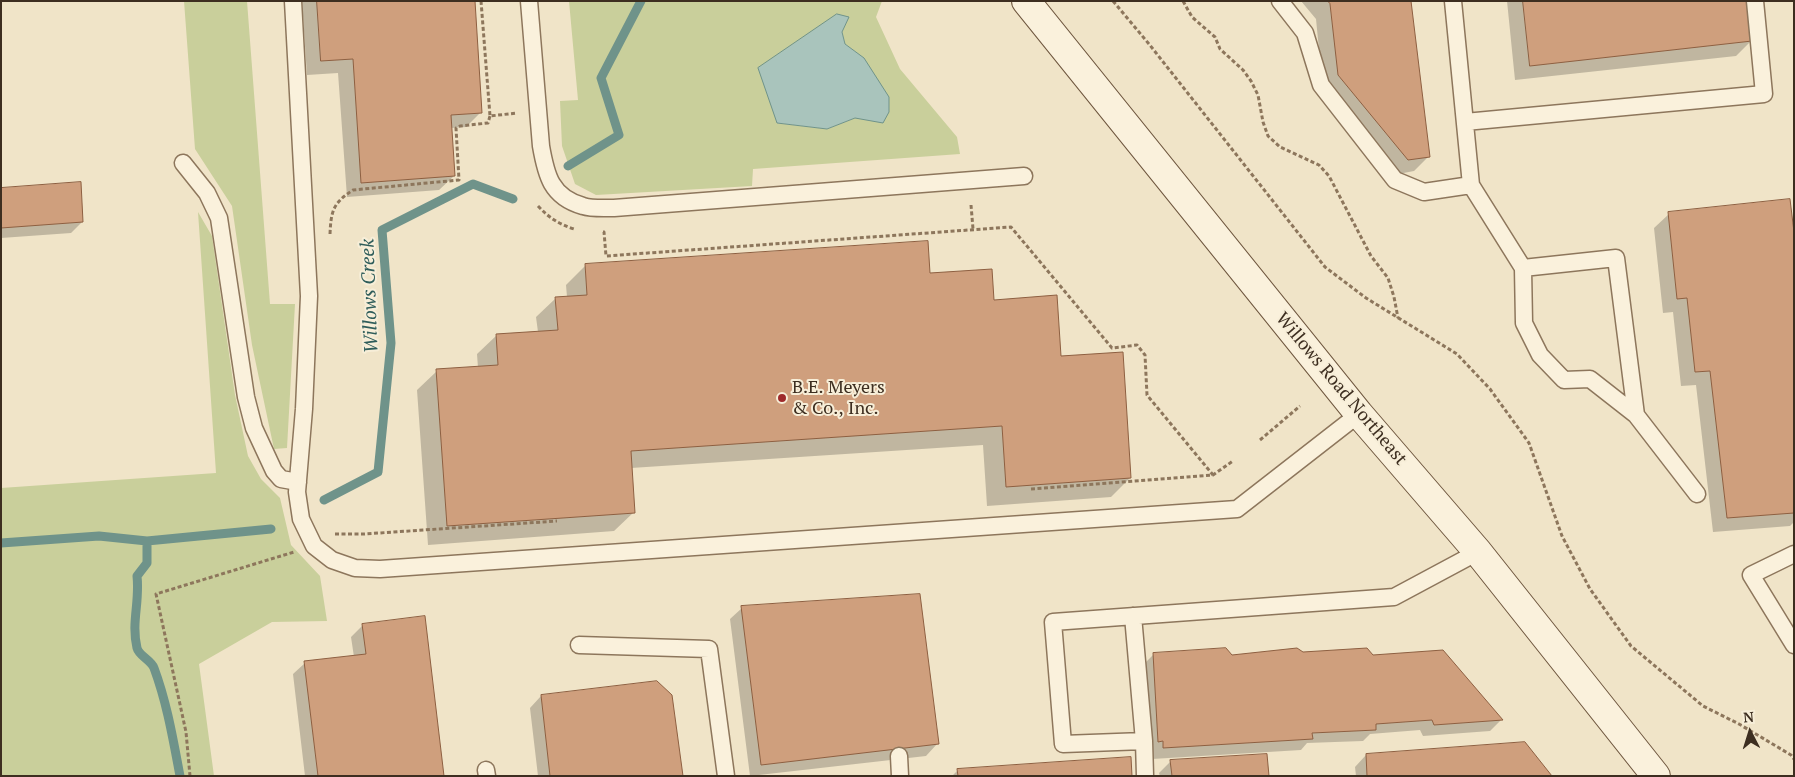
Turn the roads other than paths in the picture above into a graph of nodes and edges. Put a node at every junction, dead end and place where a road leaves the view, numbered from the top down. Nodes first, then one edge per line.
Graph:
1 (293, 1) edge
2 (529, 1) edge
3 (1026, 1) edge
4 (1280, 1) edge
5 (1453, 1) edge
6 (1755, 1) edge
7 (1465, 122) junction
8 (182, 163) dead end
9 (1024, 176) dead end
10 (1471, 185) junction
11 (1523, 268) junction
12 (1359, 414) junction
13 (1636, 415) junction
14 (298, 482) junction
15 (1697, 494) dead end
16 (1478, 552) junction
17 (1794, 554) edge
18 (1133, 616) junction
19 (579, 645) dead end
20 (1794, 645) edge
21 (1144, 741) junction
22 (899, 756) dead end
23 (726, 776) edge
24 (900, 776) edge
25 (1145, 776) edge
26 (1656, 776) edge

1 - 14 lane
2 - 9 lane
3 - 12 main road, Willows Road Northeast
4 - 10 lane
5 - 7 lane
6 - 7 lane
7 - 10 lane
8 - 14 lane
10 - 11 lane
11 - 13 lane
11 - 13 lane
12 - 14 lane
12 - 16 main road, Willows Road Northeast
13 - 15 lane
16 - 18 lane
16 - 26 main road, Willows Road Northeast
17 - 20 lane
18 - 21 lane
18 - 21 lane
19 - 23 lane
21 - 25 lane
22 - 24 lane

